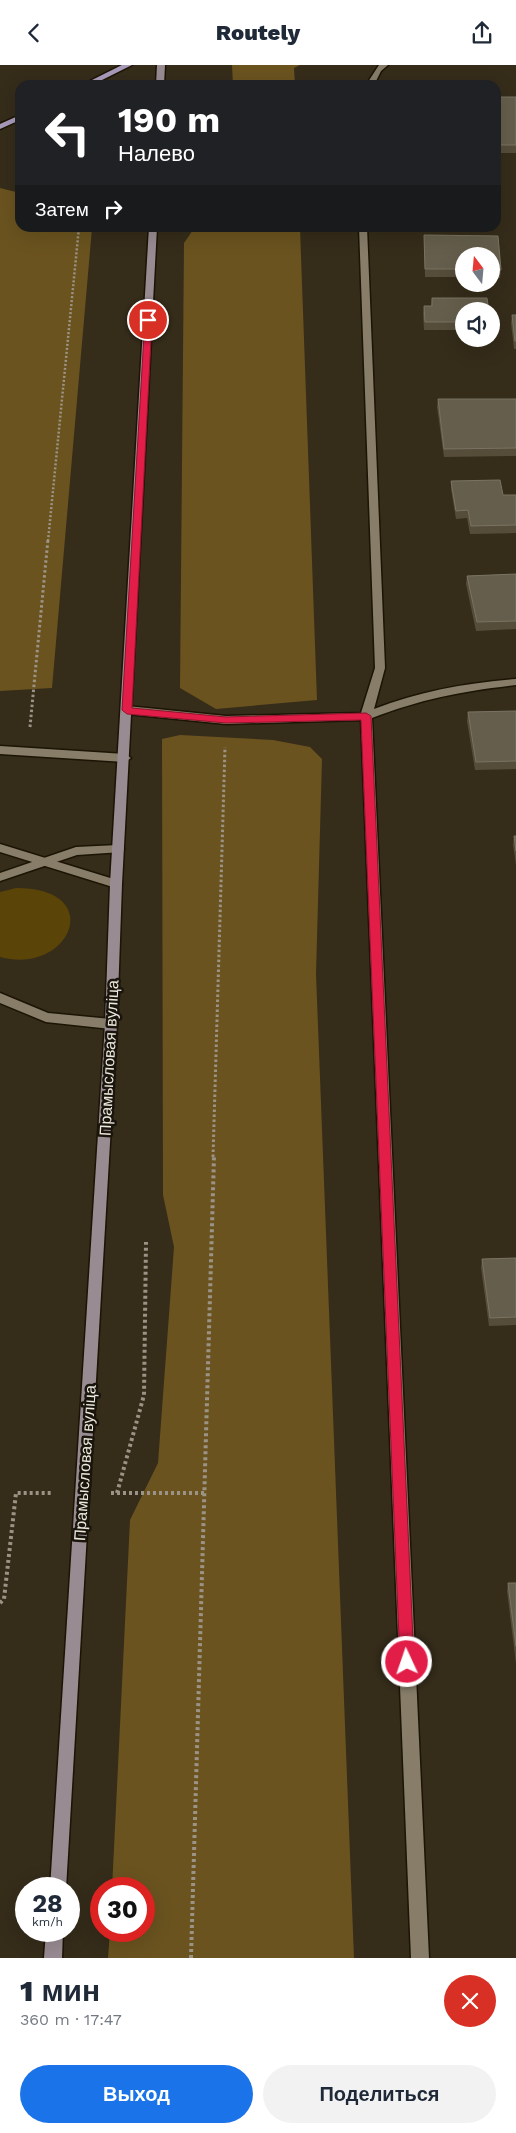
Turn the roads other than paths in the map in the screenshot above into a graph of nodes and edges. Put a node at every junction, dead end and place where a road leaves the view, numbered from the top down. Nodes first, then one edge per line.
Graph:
1 (128, 65) edge
2 (162, 65) edge
3 (384, 65) edge
4 (96, 80) edge
5 (160, 80) edge
6 (373, 80) edge
7 (15, 120) edge
8 (0, 127) edge
9 (153, 232) edge
10 (363, 232) edge
11 (516, 682) edge
12 (127, 710) junction
13 (366, 716) junction
14 (0, 750) edge
15 (125, 758) junction
16 (0, 848) edge
17 (118, 849) junction
18 (47, 861) junction
19 (0, 877) edge
20 (116, 884) junction
21 (0, 998) edge
22 (111, 1024) junction
23 (59, 1877) edge
24 (55, 1942) edge
25 (54, 1958) edge
26 (420, 1958) edge

1 - 4 main road
2 - 5 main road
3 - 6 street
7 - 8 main road
9 - 12 main road, Прамысловая вуліца
10 - 13 street
11 - 13 street
12 - 13 street
12 - 15 main road, Прамысловая вуліца
13 - 26 street
14 - 15 street
15 - 17 main road, Прамысловая вуліца
16 - 18 street
17 - 18 street
17 - 20 main road, Прамысловая вуліца
18 - 19 street
18 - 20 street
20 - 22 main road, Прамысловая вуліца
21 - 22 street
22 - 23 main road, Прамысловая вуліца
24 - 25 main road

